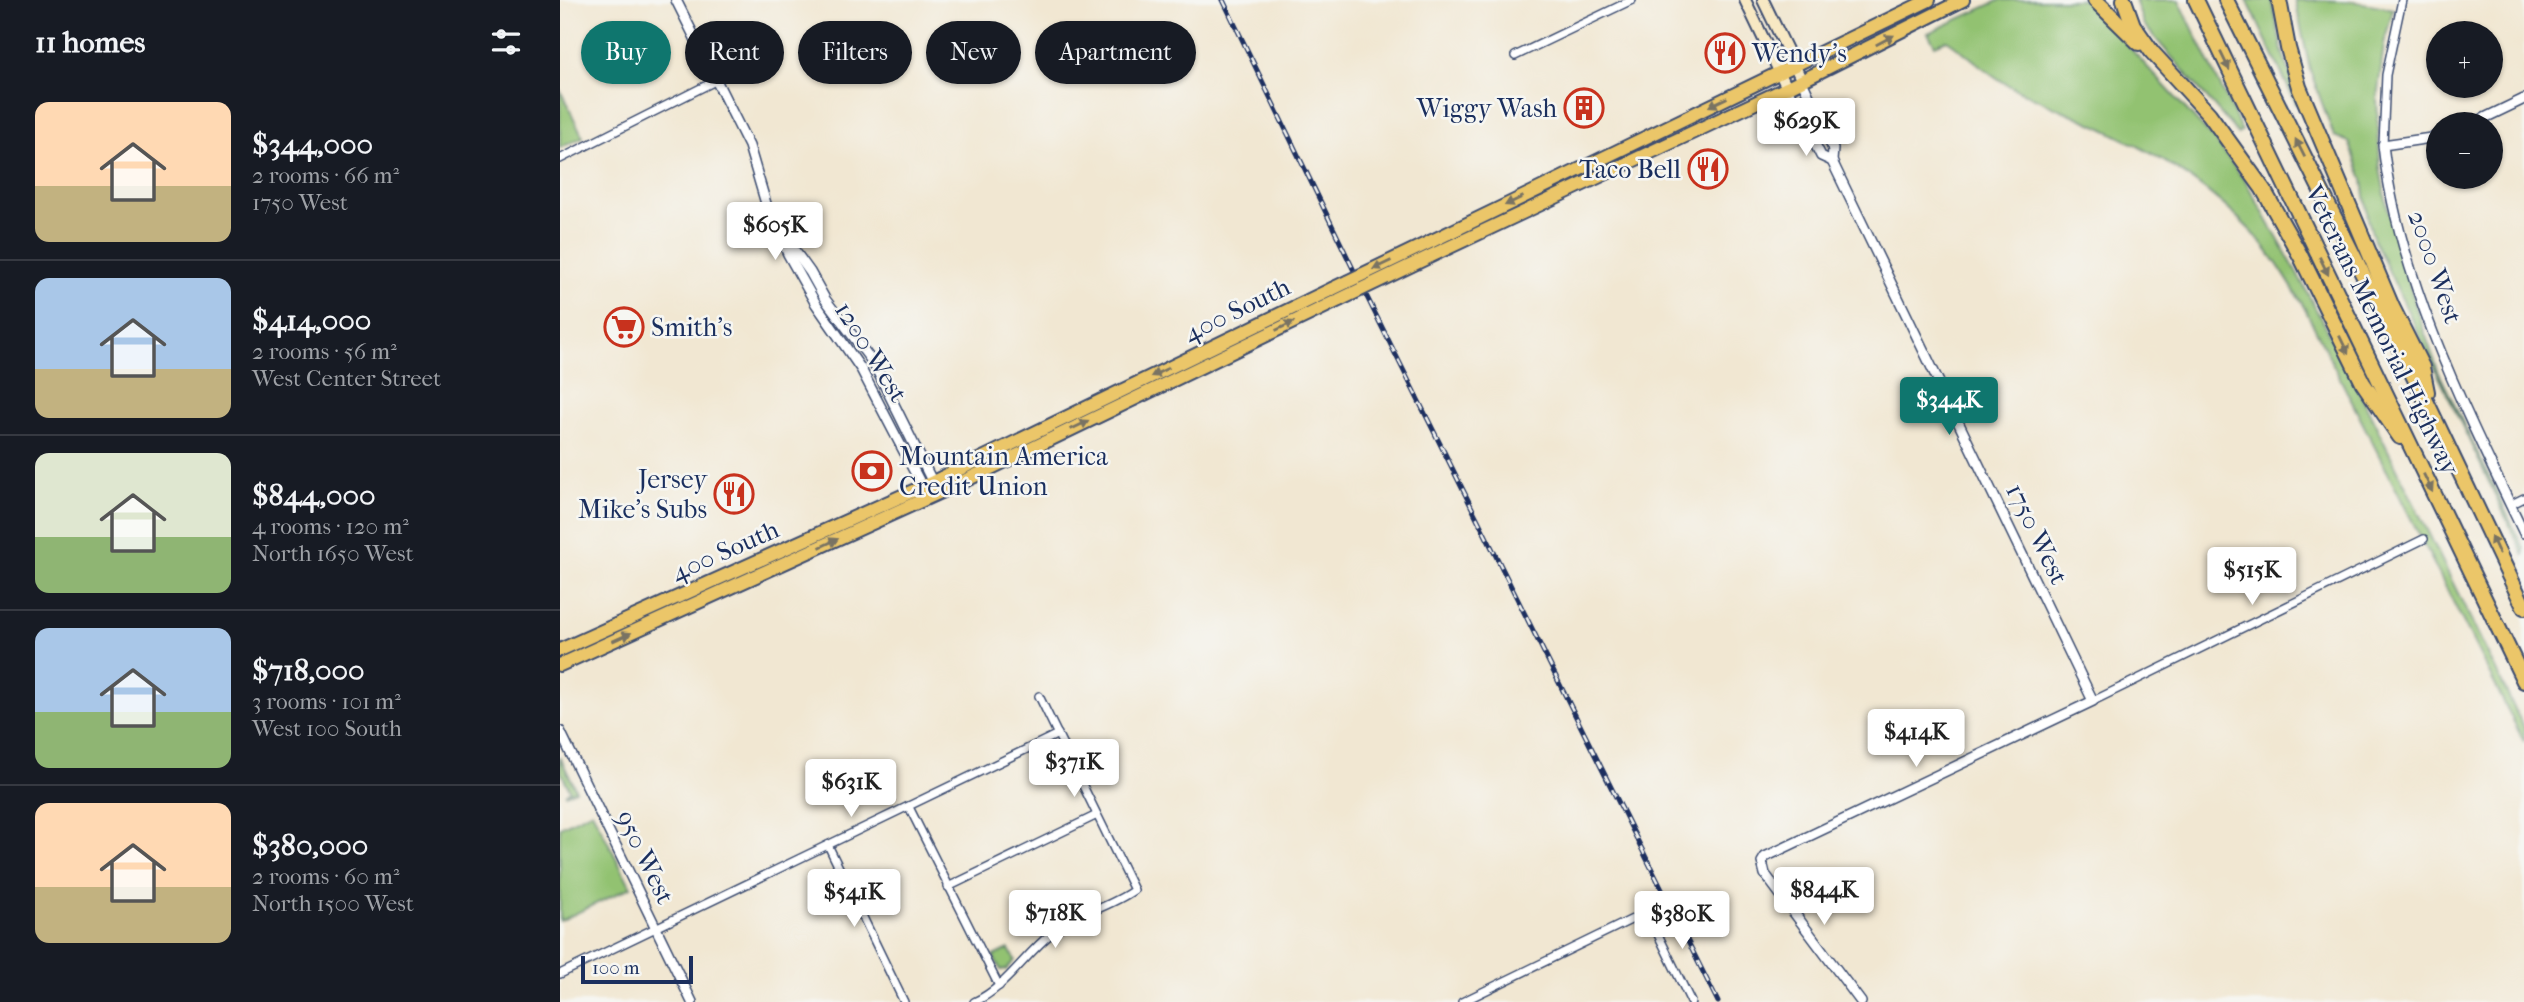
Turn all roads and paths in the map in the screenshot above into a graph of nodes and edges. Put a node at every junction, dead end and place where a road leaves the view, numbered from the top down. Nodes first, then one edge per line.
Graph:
1 (676, 0) edge
2 (682, 0) edge
3 (1632, 0) edge
4 (1745, 0) edge
5 (1763, 0) edge
6 (1929, 0) edge
7 (1963, 0) edge
8 (2095, 0) edge
9 (2124, 0) edge
10 (2196, 0) edge
11 (2226, 0) edge
12 (2279, 0) edge
13 (2402, 0) edge
14 (687, 21) edge
15 (692, 21) edge
16 (2152, 52) junction
17 (1515, 56) dead end
18 (1795, 65) junction
19 (1780, 72) junction
20 (1802, 81) junction
21 (709, 84) edge
22 (722, 84) edge
23 (1787, 88) junction
24 (2524, 99) edge
25 (2497, 112) edge
26 (2426, 139) edge
27 (2383, 145) junction
28 (560, 159) edge
29 (1832, 161) junction
30 (1434, 247) junction
31 (2429, 407) junction
32 (2412, 448) junction
33 (930, 489) junction
34 (2524, 498) edge
35 (2510, 505) junction
36 (2524, 533) edge
37 (2424, 539) dead end
38 (2524, 607) edge
39 (560, 650) edge
40 (560, 665) edge
41 (2524, 681) edge
42 (1040, 696) dead end
43 (2092, 701) junction
44 (560, 731) edge
45 (1058, 734) junction
46 (909, 807) junction
47 (1097, 815) junction
48 (828, 845) junction
49 (948, 887) junction
50 (656, 927) junction
51 (560, 974) edge
52 (999, 986) junction
53 (692, 1002) edge
54 (904, 1002) edge
55 (974, 1002) edge
56 (1462, 1002) edge
57 (1691, 1002) edge
58 (1861, 1002) edge

1 - 14 street, 1200 West
2 - 15 street, 1200 West
3 - 17 street
4 - 19 main road, 1750 West
5 - 18 main road, 1750 West
6 - 18 main road, 400 South
20 -> 7 main road
8 - 16 highway
9 - 16 highway
10 -> 32 highway, Veterans Memorial Highway
31 -> 11 highway, Veterans Memorial Highway
12 - 31 highway
13 - 27 street, 2000 West
16 -> 32 highway
18 - 19 main road, 400 South
18 - 20 main road, 1750 West
19 - 23 main road, 1750 West
19 -> 30 main road, 400 South
20 - 23 main road
20 - 29 street, 1750 West
21 - 28 street
22 - 33 street, 1200 West
23 - 29 street, 1750 West
23 - 30 main road, 400 South
24 - 25 street
26 - 27 street
27 - 35 street, 2000 West
29 - 43 street, 1750 West
30 - 33 main road, 400 South, bridge
38 -> 31 highway, Veterans Memorial Highway
32 -> 41 highway, Veterans Memorial Highway
33 - 39 main road, 400 South
40 -> 33 main road, 400 South
34 - 35 street
35 - 36 street, 2000 West
37 - 43 street
42 - 45 street
43 - 58 street
44 - 50 street, 950 West
45 - 46 street
45 - 47 street
46 - 48 street
46 - 49 street
47 - 49 street
47 - 52 street
48 - 50 street
48 - 54 street
49 - 52 street
50 - 51 street
50 - 53 street, 950 West
52 - 55 street
56 - 57 street

